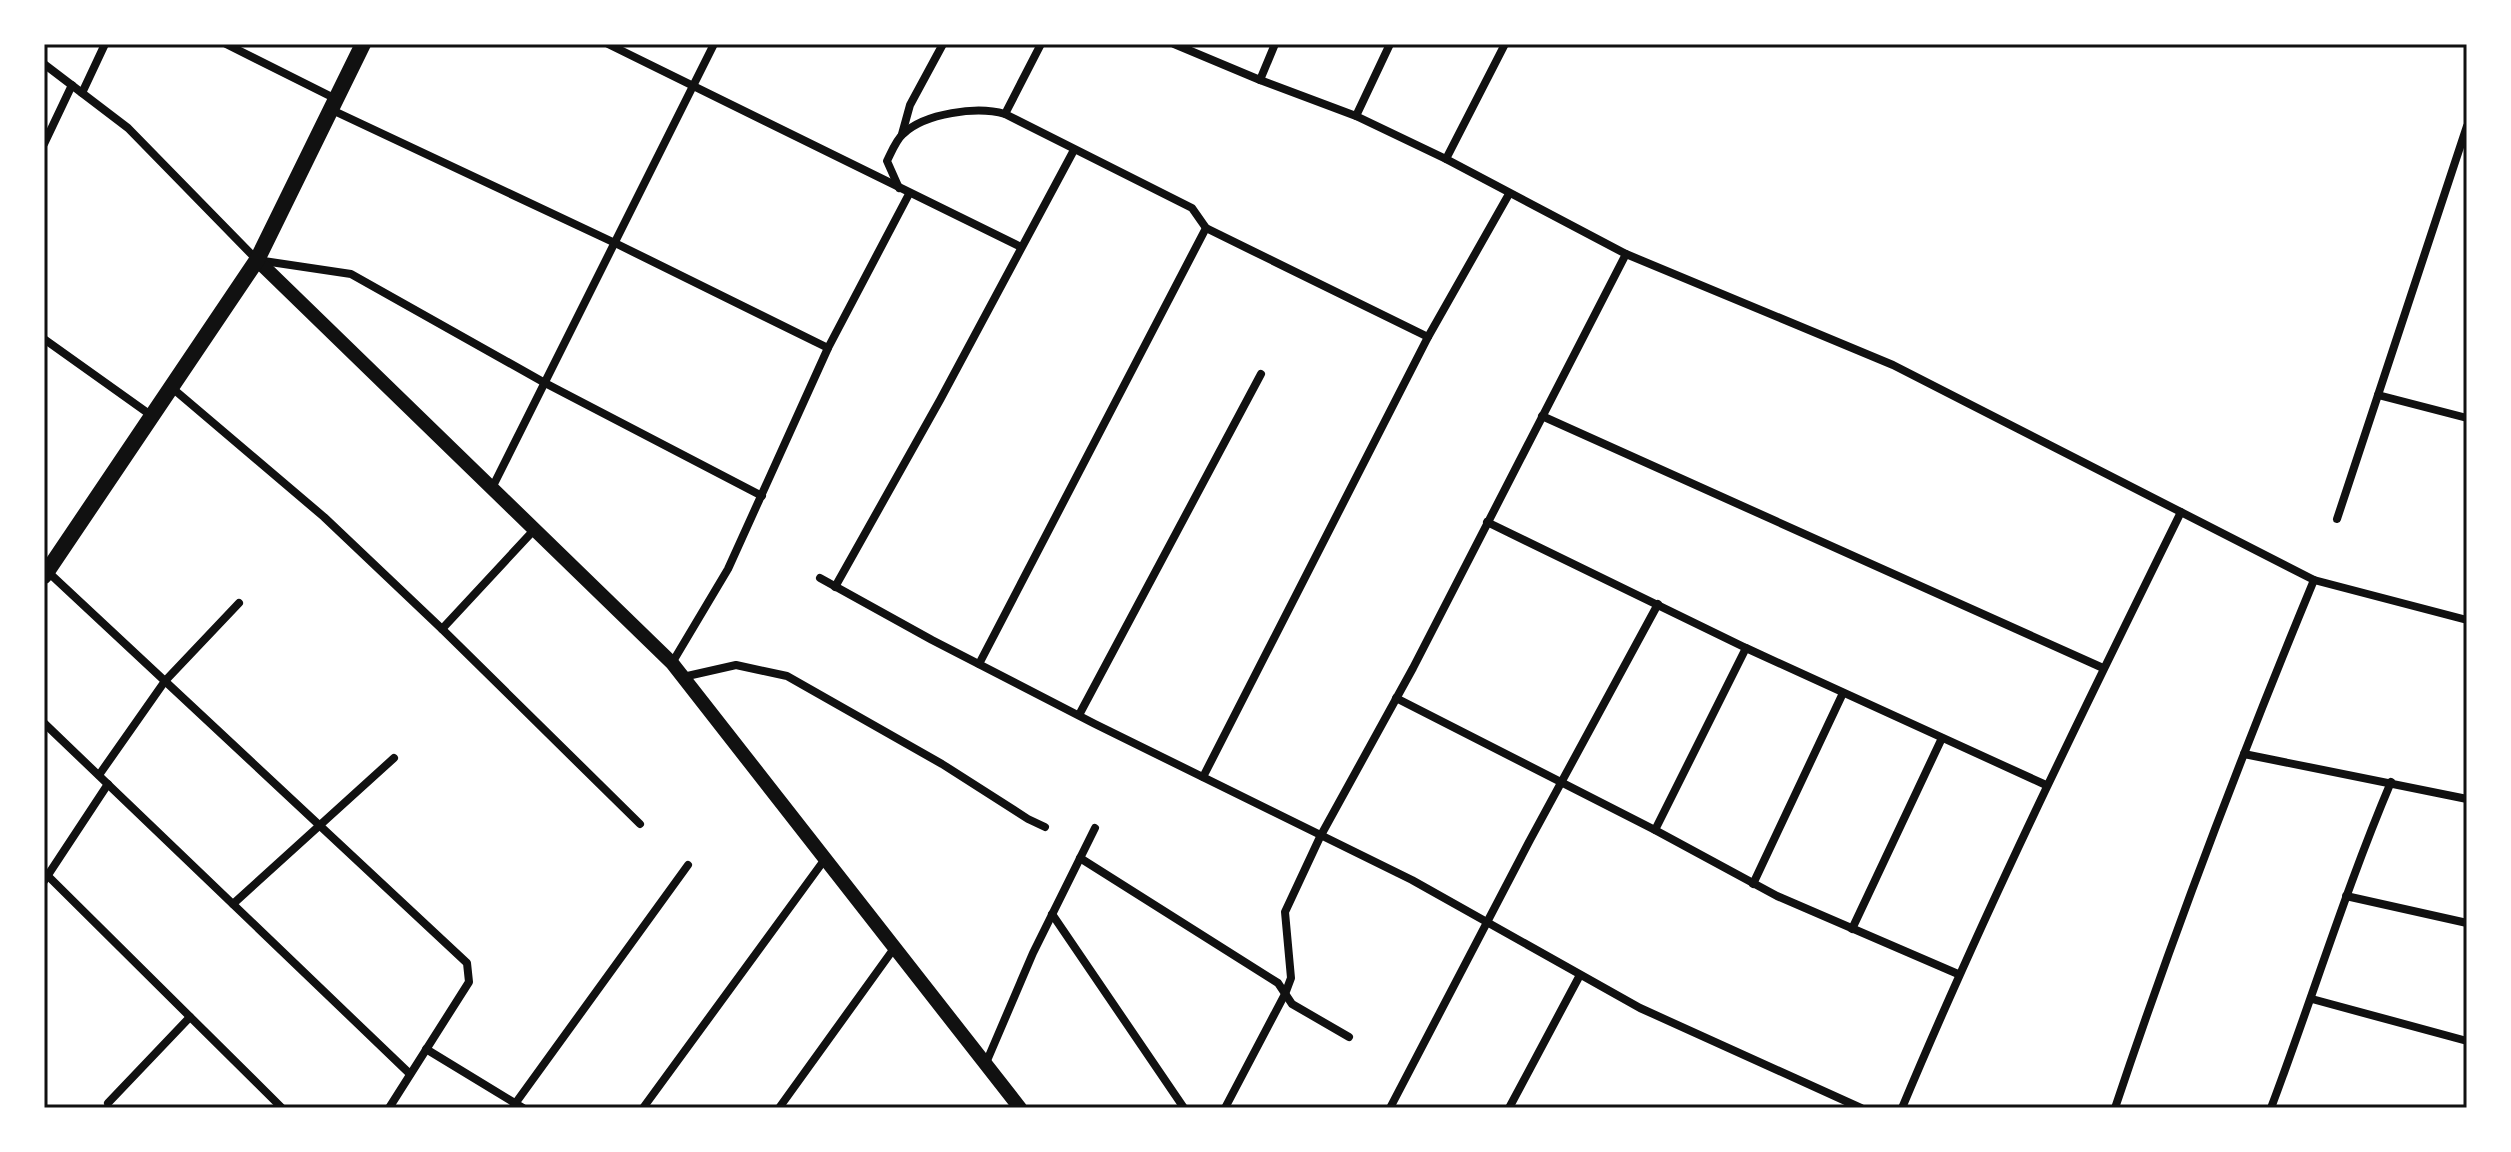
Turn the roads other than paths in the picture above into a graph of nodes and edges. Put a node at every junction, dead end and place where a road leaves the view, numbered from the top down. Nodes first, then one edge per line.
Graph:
1 (105, 44) edge
2 (226, 44) edge
3 (363, 44) edge
4 (608, 44) edge
5 (714, 44) edge
6 (943, 44) edge
7 (1041, 44) edge
8 (1174, 44) edge
9 (1275, 44) edge
10 (1390, 44) edge
11 (1505, 44) edge
12 (44, 64) edge
13 (1260, 80) junction
14 (72, 85) junction
15 (693, 85) junction
16 (82, 93) junction
17 (333, 104) junction
18 (1005, 114) junction
19 (1356, 116) junction
20 (2467, 126) edge
21 (902, 134) junction
22 (44, 144) edge
23 (1074, 150) junction
24 (1446, 159) junction
25 (899, 189) junction
26 (909, 194) junction
27 (1509, 194) junction
28 (1206, 228) junction
29 (615, 243) junction
30 (1021, 247) junction
31 (1626, 254) junction
32 (257, 260) junction
33 (1428, 337) junction
34 (44, 339) edge
35 (828, 348) junction
36 (1261, 374) dead end
37 (545, 383) junction
38 (171, 387) junction
39 (2378, 395) junction
40 (152, 416) junction
41 (1542, 416) junction
42 (2467, 418) edge
43 (492, 488) junction
44 (762, 496) junction
45 (2181, 512) junction
46 (2337, 519) dead end
47 (1487, 522) junction
48 (534, 530) junction
49 (46, 573) edge
50 (820, 578) dead end
51 (2314, 580) junction
52 (835, 587) junction
53 (239, 603) dead end
54 (1658, 604) junction
55 (2467, 620) edge
56 (442, 629) junction
57 (1746, 648) junction
58 (672, 663) junction
59 (979, 664) junction
60 (2103, 668) junction
61 (682, 677) junction
62 (165, 681) junction
63 (1843, 693) junction
64 (1396, 698) junction
65 (1079, 715) junction
66 (44, 723) edge
67 (1942, 738) junction
68 (2244, 754) junction
69 (394, 758) dead end
70 (99, 775) junction
71 (1203, 777) junction
72 (1561, 782) junction
73 (2391, 782) junction
74 (108, 784) junction
75 (2046, 785) junction
76 (2467, 799) edge
77 (640, 824) dead end
78 (320, 826) junction
79 (1045, 827) dead end
80 (1095, 828) dead end
81 (1655, 830) junction
82 (1320, 837) junction
83 (1080, 858) junction
84 (825, 859) junction
85 (688, 865) dead end
86 (46, 879) edge
87 (1753, 884) junction
88 (2346, 896) junction
89 (233, 904) junction
90 (1052, 914) junction
91 (1486, 923) junction
92 (2467, 923) edge
93 (1852, 929) junction
94 (895, 947) junction
95 (1958, 974) junction
96 (1580, 975) junction
97 (1285, 994) junction
98 (2312, 999) junction
99 (190, 1017) junction
100 (1349, 1037) dead end
101 (2467, 1041) edge
102 (426, 1049) junction
103 (986, 1063) junction
104 (410, 1074) junction
105 (108, 1103) dead end
106 (517, 1106) edge
107 (282, 1108) edge
108 (389, 1108) edge
109 (643, 1108) edge
110 (779, 1108) edge
111 (1020, 1108) edge
112 (1184, 1108) edge
113 (1225, 1108) edge
114 (1390, 1108) edge
115 (1509, 1108) edge
116 (1861, 1108) edge
117 (1902, 1108) edge
118 (2115, 1108) edge
119 (2271, 1108) edge

1 - 16 street
2 - 17 street
3 - 17 main road
4 - 15 street
5 - 15 street
6 - 21 street
7 - 18 street
8 - 13 street
9 - 13 street
10 - 19 street
11 - 24 street
12 - 14 street
13 - 19 street
14 - 16 street
14 - 22 street
15 - 25 street
15 - 29 street
16 - 32 street
17 - 29 street
17 - 32 main road
18 - 21 street
18 - 23 street
19 - 24 street
20 - 39 street
21 - 25 street
23 - 28 street
23 - 30 street
24 - 27 street
25 - 26 street
26 - 30 street
26 - 35 street
27 - 31 street
27 - 33 street
28 - 33 street
28 - 59 street
29 - 35 street
29 - 37 street
30 - 52 street
31 - 41 street
31 - 45 street
32 - 37 street
32 - 38 main road
32 - 43 street
33 - 71 street
34 - 40 street
35 - 44 street
36 - 65 street
37 - 43 street
37 - 44 street
38 - 40 main road
38 - 56 street
39 - 42 street
39 - 46 street
40 - 49 main road
41 - 47 street
41 - 60 street
43 - 48 street
44 - 58 street
45 - 51 street
45 - 60 street
47 - 54 street
47 - 64 street
48 - 56 street
48 - 58 street
49 - 62 street
50 - 52 street
51 - 55 street
51 - 68 street
52 - 59 street
53 - 62 street
54 - 57 street
54 - 72 street
56 - 77 street
57 - 63 street
57 - 81 street
58 - 61 street
59 - 65 street
60 - 75 street
61 - 79 street
61 - 84 street
62 - 70 street
62 - 78 street
63 - 67 street
63 - 87 street
64 - 72 street
64 - 82 street
65 - 71 street
66 - 70 street
67 - 75 street
67 - 93 street
68 - 73 street
68 - 118 street
69 - 78 street
70 - 74 street
71 - 82 street
72 - 81 street
72 - 91 street
73 - 76 street
73 - 88 street
74 - 86 street
74 - 89 street
75 - 95 street
78 - 89 street
78 - 102 street
80 - 83 street
81 - 87 street
82 - 91 street
82 - 97 street
83 - 90 street
83 - 97 street
84 - 94 street
84 - 109 street
85 - 106 street
86 - 99 street
87 - 93 street
88 - 92 street
88 - 98 street
89 - 104 street
90 - 103 street
90 - 112 street
91 - 96 street
91 - 114 street
93 - 95 street
94 - 103 street
94 - 110 street
95 - 117 street
96 - 115 street
96 - 116 street
97 - 100 street
97 - 113 street
98 - 101 street
98 - 119 street
99 - 105 street
99 - 107 street
102 - 104 street
102 - 106 street
103 - 111 street
104 - 108 street

